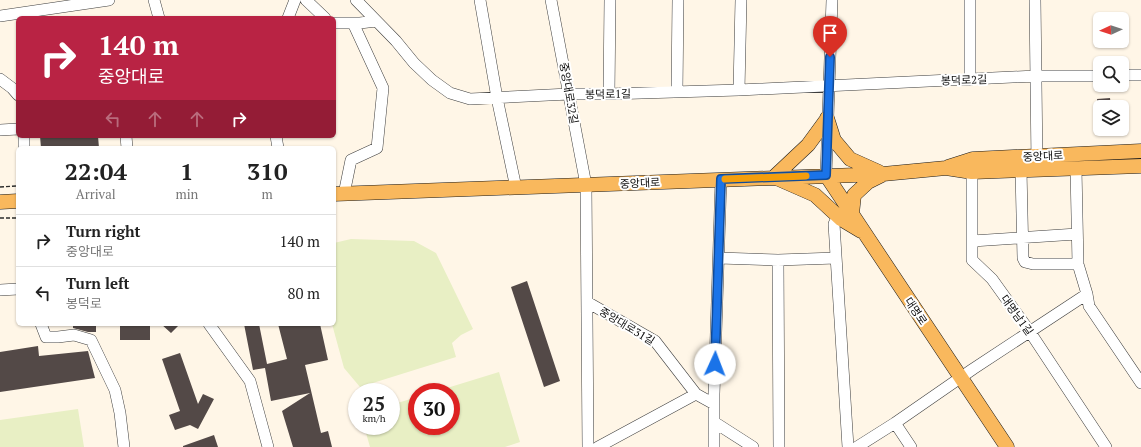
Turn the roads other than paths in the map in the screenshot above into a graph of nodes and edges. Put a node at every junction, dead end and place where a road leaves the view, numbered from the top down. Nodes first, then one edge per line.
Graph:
1 (109, 0) edge
2 (154, 0) edge
3 (295, 0) edge
4 (306, 0) edge
5 (356, 0) edge
6 (480, 0) edge
7 (551, 0) edge
8 (610, 0) edge
9 (678, 0) edge
10 (741, 0) edge
11 (832, 0) edge
12 (970, 0) edge
13 (1035, 0) edge
14 (37, 14) edge
15 (0, 16) edge
16 (158, 16) edge
17 (289, 16) edge
18 (323, 16) edge
19 (376, 21) junction
20 (336, 22) edge
21 (352, 23) junction
22 (1129, 75) edge
23 (1141, 75) edge
24 (1036, 76) junction
25 (1093, 76) edge
26 (0, 79) edge
27 (970, 80) junction
28 (828, 85) junction
29 (739, 90) junction
30 (16, 92) edge
31 (676, 92) junction
32 (569, 94) junction
33 (609, 94) junction
34 (497, 98) junction
35 (827, 119) junction
36 (16, 129) edge
37 (0, 130) edge
38 (1141, 151) edge
39 (1037, 163) junction
40 (1141, 166) edge
41 (946, 168) junction
42 (1076, 169) junction
43 (1021, 170) junction
44 (972, 172) junction
45 (884, 173) junction
46 (826, 175) junction
47 (774, 177) junction
48 (721, 179) junction
49 (586, 185) junction
50 (516, 188) junction
51 (339, 194) edge
52 (16, 201) edge
53 (0, 202) edge
54 (852, 214) junction
55 (838, 216) junction
56 (865, 233) junction
57 (1078, 234) junction
58 (1023, 237) junction
59 (972, 241) junction
60 (719, 258) junction
61 (836, 258) junction
62 (778, 260) junction
63 (1078, 264) junction
64 (16, 289) edge
65 (0, 290) edge
66 (1087, 294) junction
67 (587, 302) junction
68 (42, 326) edge
69 (210, 326) edge
70 (1030, 332) junction
71 (960, 378) junction
72 (1141, 383) edge
73 (696, 394) junction
74 (714, 404) junction
75 (714, 422) junction
76 (895, 423) junction
77 (748, 444) edge
78 (124, 447) edge
79 (268, 447) edge
80 (588, 447) edge
81 (598, 447) edge
82 (714, 447) edge
83 (779, 447) edge
84 (848, 447) edge
85 (857, 447) edge
86 (912, 447) edge
87 (1007, 447) edge
88 (1106, 447) edge

1 - 14 street
2 - 16 street
3 - 17 street
4 - 18 street
5 - 19 street, 봉덕로1길
6 - 34 street
7 - 32 street, 중앙대로32길
8 - 33 street
9 - 31 street
10 - 29 street
11 - 28 street
12 - 27 street
13 - 24 street
14 - 15 street
19 - 21 street
19 - 34 street, 봉덕로1길
20 - 21 street
21 - 51 street
22 - 23 street
24 - 25 street, 봉덕로2길
24 - 27 street, 봉덕로2길
24 - 39 street
26 - 30 street
27 - 28 street, 봉덕로2길
28 - 29 street, 봉덕로1길
28 - 35 street
29 - 31 street, 봉덕로1길
31 - 33 street, 봉덕로1길
32 - 33 street, 봉덕로1길
32 - 34 street, 봉덕로1길
32 - 49 street, 중앙대로32길
34 - 50 street
35 - 45 main road
35 - 46 street
35 - 47 main road
36 - 37 street
38 - 39 main road, 중앙대로
39 - 41 main road, 중앙대로
39 - 42 main road, 중앙대로
39 - 43 main road, 중앙대로
40 - 42 main road, 중앙대로
41 - 44 main road, 중앙대로
41 - 45 main road, 중앙대로
42 - 57 street
43 - 44 main road, 중앙대로
43 - 58 street
44 - 59 street, 대명남1길
45 - 46 main road, 중앙대로
45 - 54 main road
46 - 47 main road, 중앙대로
46 - 54 main road, 대명로
47 - 48 main road, 중앙대로
47 - 55 main road
48 - 49 main road, 중앙대로
48 - 60 street
49 - 50 main road, 중앙대로
49 - 67 street, 중앙대로31길
50 - 51 main road, 중앙대로
52 - 53 main road
54 - 56 main road, 대명로
55 - 56 main road
55 - 61 street
56 - 71 main road, 대명로
57 - 58 street
57 - 63 street
58 - 59 street
58 - 63 street
59 - 70 street, 대명남1길
60 - 62 street
60 - 74 street
61 - 62 street
61 - 84 street
62 - 83 street
63 - 66 street
64 - 65 street
66 - 70 street
66 - 72 street
67 - 73 street, 중앙대로31길
67 - 80 street, 중앙대로31길
68 - 78 street
69 - 79 street
70 - 71 street
70 - 88 street, 대명남1길
71 - 76 street
71 - 87 main road, 대명로
73 - 74 street, 중앙대로31길
73 - 81 street
74 - 75 street
75 - 77 street
75 - 82 street
76 - 85 street
76 - 86 street

